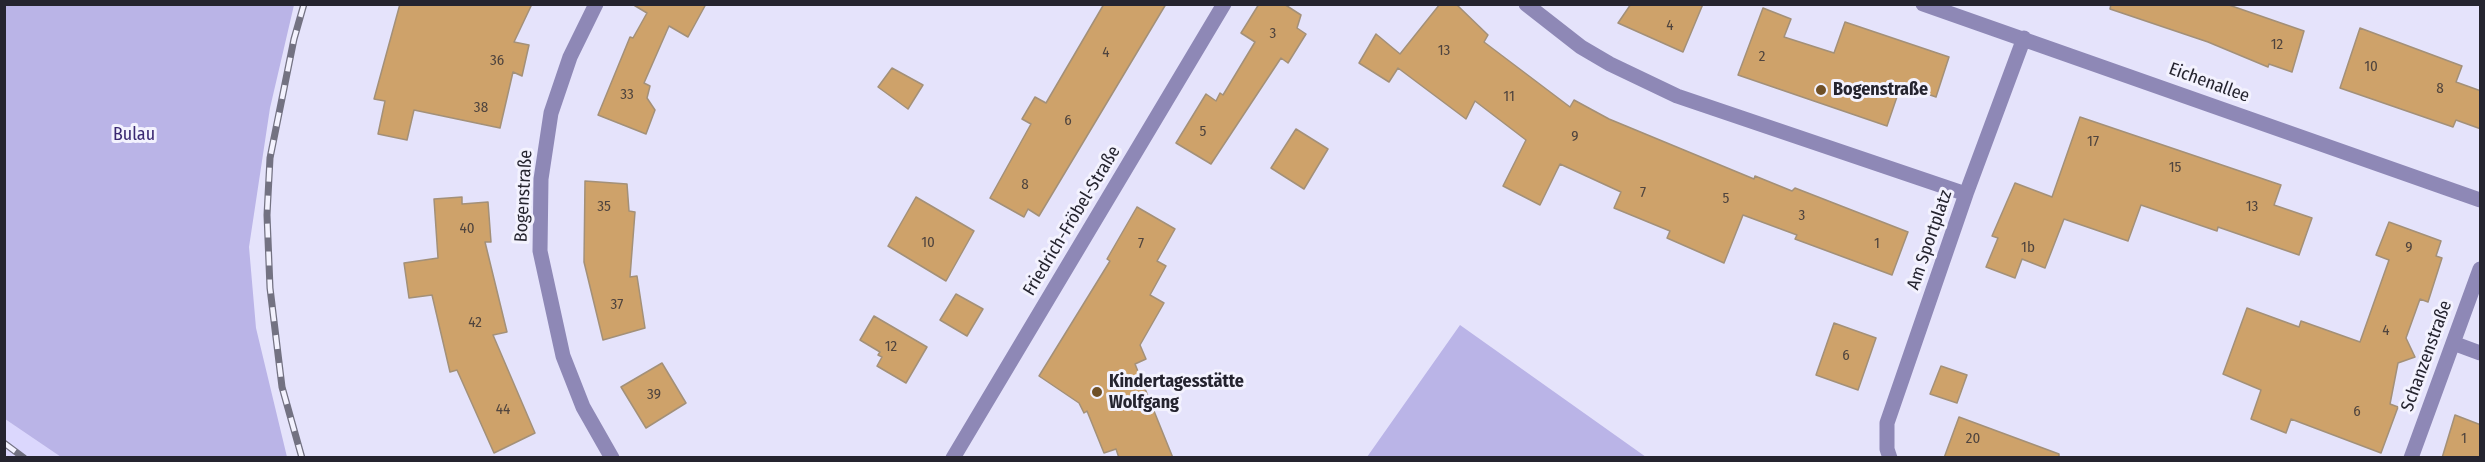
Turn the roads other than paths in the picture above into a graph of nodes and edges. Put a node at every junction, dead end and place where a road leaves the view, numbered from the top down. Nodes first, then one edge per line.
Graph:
1 (596, 4) edge
2 (1224, 4) edge
3 (1526, 4) edge
4 (1923, 4) edge
5 (2024, 38) junction
6 (1966, 194) junction
7 (2481, 200) edge
8 (2481, 268) edge
9 (2453, 343) junction
10 (2481, 353) edge
11 (612, 458) edge
12 (953, 458) edge
13 (1890, 458) edge
14 (2411, 458) edge

1 - 11 street, Bogenstraße
2 - 12 street, Friedrich-Fröbel-Straße
3 - 6 street
4 - 5 street, Eichenallee
5 - 6 street, Am Sportplatz
5 - 7 street, Eichenallee
6 - 13 street, Am Sportplatz
8 - 9 street, Schanzenstraße
9 - 10 street
9 - 14 street, Schanzenstraße

